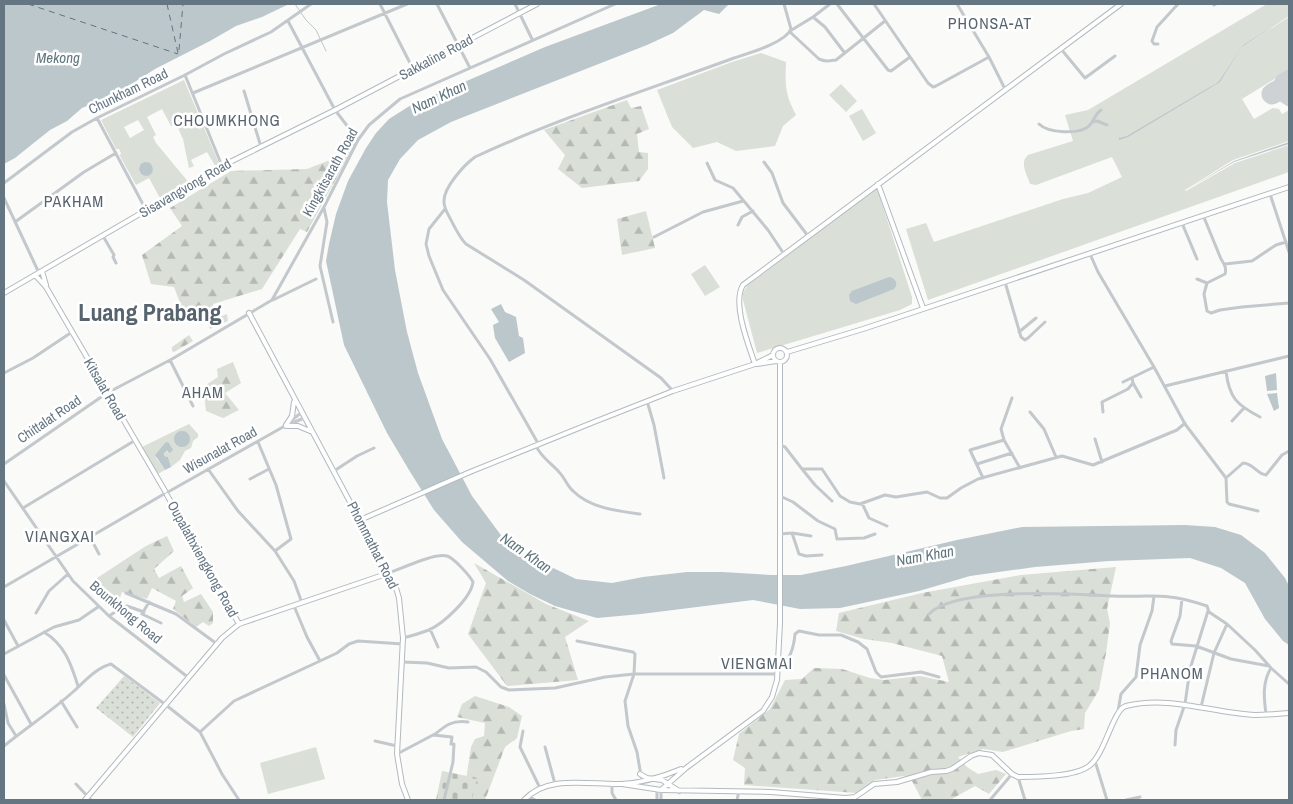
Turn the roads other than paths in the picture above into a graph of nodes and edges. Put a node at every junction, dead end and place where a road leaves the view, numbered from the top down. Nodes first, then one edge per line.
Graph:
1 (311, 4) edge
2 (380, 4) edge
3 (407, 4) edge
4 (437, 4) edge
5 (514, 4) edge
6 (537, 4) edge
7 (615, 4) edge
8 (784, 4) edge
9 (830, 4) edge
10 (837, 4) edge
11 (874, 4) edge
12 (957, 4) edge
13 (1121, 4) edge
14 (1178, 4) edge
15 (384, 13) junction
16 (519, 13) junction
17 (813, 17) junction
18 (288, 21) junction
19 (885, 22) junction
20 (790, 31) junction
21 (863, 38) junction
22 (532, 39) junction
23 (1158, 44) dead end
24 (458, 45) junction
25 (303, 48) junction
26 (1060, 48) junction
27 (844, 52) junction
28 (1115, 56) dead end
29 (910, 57) junction
30 (989, 57) junction
31 (413, 68) junction
32 (470, 68) junction
33 (186, 75) junction
34 (1005, 89) junction
35 (244, 91) dead end
36 (193, 94) junction
37 (335, 110) junction
38 (1101, 110) dead end
39 (97, 118) junction
40 (1092, 122) junction
41 (1039, 124) dead end
42 (1107, 125) dead end
43 (358, 140) junction
44 (261, 147) junction
45 (116, 153) junction
46 (764, 162) dead end
47 (707, 163) dead end
48 (222, 166) junction
49 (4, 184) edge
50 (878, 184) junction
51 (1289, 187) edge
52 (1270, 194) junction
53 (4, 198) edge
54 (743, 201) junction
55 (324, 207) junction
56 (445, 209) junction
57 (146, 210) junction
58 (752, 211) junction
59 (1203, 215) junction
60 (15, 222) junction
61 (1182, 222) junction
62 (738, 225) dead end
63 (103, 236) junction
64 (808, 236) junction
65 (654, 237) dead end
66 (1286, 242) junction
67 (1289, 252) edge
68 (784, 254) junction
69 (1090, 254) junction
70 (1197, 259) dead end
71 (116, 263) dead end
72 (1225, 264) junction
73 (39, 273) junction
74 (316, 279) dead end
75 (1196, 279) dead end
76 (1005, 282) junction
77 (1207, 283) junction
78 (46, 287) junction
79 (4, 293) edge
80 (272, 300) junction
81 (1289, 303) edge
82 (923, 308) junction
83 (249, 313) junction
84 (1036, 318) dead end
85 (334, 322) dead end
86 (1045, 322) dead end
87 (72, 332) junction
88 (1019, 332) junction
89 (787, 352) junction
90 (773, 355) junction
91 (1288, 356) edge
92 (170, 360) junction
93 (778, 362) junction
94 (1289, 362) edge
95 (753, 365) junction
96 (1154, 367) junction
97 (1226, 371) junction
98 (4, 373) edge
99 (1132, 378) junction
100 (1123, 382) dead end
101 (1133, 383) junction
102 (1165, 386) junction
103 (673, 391) junction
104 (107, 393) junction
105 (1141, 397) dead end
106 (1012, 398) dead end
107 (294, 399) junction
108 (646, 401) junction
109 (193, 406) dead end
110 (1244, 408) junction
111 (1030, 412) dead end
112 (1103, 412) dead end
113 (301, 413) junction
114 (1260, 417) dead end
115 (304, 418) junction
116 (1232, 421) dead end
117 (1185, 423) junction
118 (285, 426) junction
119 (313, 433) junction
120 (1095, 439) dead end
121 (134, 440) junction
122 (1004, 440) junction
123 (258, 442) junction
124 (537, 445) junction
125 (780, 445) junction
126 (374, 448) dead end
127 (1289, 450) edge
128 (1012, 453) junction
129 (1056, 457) junction
130 (1102, 462) dead end
131 (4, 464) edge
132 (977, 464) junction
133 (1020, 468) junction
134 (208, 469) junction
135 (269, 469) junction
136 (802, 469) junction
137 (334, 471) junction
138 (664, 478) dead end
139 (983, 478) junction
140 (1226, 478) junction
141 (250, 479) dead end
142 (4, 481) edge
143 (166, 493) junction
144 (780, 496) junction
145 (832, 501) dead end
146 (862, 504) junction
147 (23, 508) junction
148 (1258, 511) dead end
149 (640, 514) dead end
150 (360, 520) junction
151 (887, 526) dead end
152 (792, 533) junction
153 (779, 534) junction
154 (875, 534) dead end
155 (812, 536) dead end
156 (90, 538) junction
157 (275, 551) junction
158 (99, 554) dead end
159 (822, 555) dead end
160 (56, 557) junction
161 (390, 573) junction
162 (68, 574) junction
163 (4, 587) edge
164 (126, 593) dead end
165 (1154, 596) junction
166 (1182, 599) junction
167 (149, 602) junction
168 (302, 603) junction
169 (98, 606) junction
170 (294, 606) junction
171 (1208, 610) junction
172 (144, 612) junction
173 (36, 613) dead end
174 (929, 614) dead end
175 (109, 616) junction
176 (4, 620) edge
177 (161, 623) dead end
178 (240, 624) junction
179 (1226, 624) junction
180 (430, 629) junction
181 (44, 632) junction
182 (403, 638) junction
183 (577, 641) dead end
184 (218, 644) junction
185 (403, 644) junction
186 (18, 646) junction
187 (1196, 646) junction
188 (438, 647) dead end
189 (1214, 653) junction
190 (4, 654) edge
191 (320, 661) junction
192 (403, 662) junction
193 (778, 667) junction
194 (1270, 667) junction
195 (634, 674) junction
196 (778, 674) junction
197 (4, 675) edge
198 (939, 677) dead end
199 (190, 678) junction
200 (1289, 684) edge
201 (78, 686) junction
202 (61, 701) junction
203 (4, 704) edge
204 (166, 704) junction
205 (1185, 704) junction
206 (1201, 707) junction
207 (1118, 711) junction
208 (1289, 713) edge
209 (1266, 714) junction
210 (468, 722) dead end
211 (31, 724) junction
212 (77, 727) dead end
213 (523, 731) dead end
214 (200, 732) junction
215 (433, 735) junction
216 (16, 736) junction
217 (375, 741) dead end
218 (1175, 745) dead end
219 (4, 746) edge
220 (397, 746) junction
221 (545, 747) dead end
222 (397, 754) junction
223 (1095, 761) junction
224 (686, 768) junction
225 (640, 774) junction
226 (1012, 774) junction
227 (1018, 776) junction
228 (654, 779) junction
229 (642, 782) junction
230 (668, 783) junction
231 (76, 784) dead end
232 (555, 784) junction
233 (612, 784) junction
234 (622, 784) junction
235 (540, 788) junction
236 (657, 790) junction
237 (679, 791) junction
238 (739, 791) junction
239 (612, 793) junction
240 (528, 796) junction
241 (1140, 797) dead end
242 (88, 799) edge
243 (239, 800) edge
244 (408, 800) edge
245 (444, 800) edge
246 (524, 800) edge
247 (535, 800) edge
248 (610, 800) edge
249 (616, 800) edge
250 (657, 800) edge
251 (661, 800) edge
252 (737, 800) edge
253 (990, 800) edge
254 (1025, 800) edge
255 (1107, 800) edge
256 (1126, 800) edge

1 - 18 street, Chunkham Road
2 - 15 street
3 - 15 street
4 - 24 street
5 - 16 street
6 - 16 street, Sakkaline Road
7 - 22 street, Kingkitsarath Road
8 - 20 street
9 - 17 street
10 - 21 street
11 - 19 street
12 - 30 street
13 - 26 street
14 - 23 street
15 - 25 street
15 - 31 street
16 - 22 street
16 - 24 street, Sakkaline Road
17 - 20 street
17 - 27 street
18 - 25 street
18 - 33 street, Chunkham Road
19 - 21 street
19 - 29 street
20 - 27 street
20 - 56 street
21 - 27 street
21 - 29 street
22 - 32 street, Kingkitsarath Road
24 - 31 street, Sakkaline Road
24 - 32 street
25 - 36 street
25 - 37 street
26 - 28 street
26 - 34 street
29 - 30 street
30 - 34 street
31 - 37 street, Sakkaline Road
32 - 43 street, Kingkitsarath Road
33 - 36 street
33 - 39 street, Chunkham Road
34 - 50 street
35 - 44 street
36 - 48 street
37 - 43 street
37 - 44 street, Sisavangvong Road
38 - 40 street
39 - 45 street
39 - 49 street, Chunkham Road
40 - 41 street
40 - 42 street
43 - 55 street, Kingkitsarath Road
44 - 48 street, Sisavangvong Road
45 - 57 street
45 - 60 street
46 - 64 street
47 - 54 street
48 - 57 street, Sisavangvong Road
50 - 64 street
50 - 82 street
51 - 52 street
52 - 59 street
52 - 66 street
53 - 60 street
54 - 58 street
54 - 65 street
55 - 80 street, Kingkitsarath Road
55 - 85 street
56 - 103 street
56 - 124 street
57 - 63 street, Sisavangvong Road
58 - 62 street
58 - 68 street
59 - 61 street
59 - 72 street
60 - 73 street
61 - 69 street
61 - 70 street
63 - 71 street
63 - 73 street, Sisavangvong Road
64 - 68 street
66 - 67 street
66 - 72 street
68 - 95 street
69 - 76 street
69 - 96 street
72 - 77 street
73 - 78 street, Kitsalat Road
73 - 78 street, Kitsalat Road
73 - 79 street, Sisavangvong Road
74 - 80 street, Chittalat Road
75 - 77 street
76 - 82 street
76 - 88 street
77 - 81 street
78 - 87 street, Kitsalat Road
80 - 83 street, Chittalat Road
82 - 89 street
83 - 92 street, Chittalat Road
83 - 107 street, Phommathat Road
84 - 88 street
86 - 88 street
87 - 98 street
87 - 104 street, Kitsalat Road
89 - 90 street
89 - 93 street
90 - 93 street
90 - 95 street
91 - 94 street
91 - 97 street
92 - 104 street, Chittalat Road
92 - 109 street
93 - 95 street
93 - 125 street
95 - 103 street
96 - 99 street
96 - 102 street
97 - 102 street
97 - 110 street
99 - 100 street
99 - 101 street
101 - 105 street
101 - 112 street
102 - 117 street
103 - 108 street
104 - 121 street, Kitsalat Road
104 - 131 street, Chittalat Road
106 - 122 street
107 - 113 street, Phommathat Road
107 - 118 street
108 - 124 street
108 - 138 street
110 - 114 street
110 - 116 street
111 - 129 street
113 - 115 street, Phommathat Road
113 - 118 street, Wisunalat Road
115 - 118 street, Wisunalat Road
115 - 119 street, Phommathat Road
117 - 129 street
117 - 140 street
118 - 119 street
118 - 123 street, Wisunalat Road
119 - 137 street, Phommathat Road
120 - 130 street
121 - 143 street, Kitsalat Road
121 - 147 street
122 - 128 street
122 - 132 street
123 - 134 street, Wisunalat Road
123 - 135 street
124 - 149 street
124 - 150 street
125 - 136 street
125 - 144 street
126 - 137 street
127 - 140 street
128 - 132 street
128 - 133 street
129 - 133 street
132 - 139 street
133 - 139 street
134 - 143 street, Wisunalat Road
134 - 157 street
135 - 141 street
135 - 157 street
136 - 145 street
136 - 146 street
137 - 150 street, Phommathat Road
139 - 146 street
140 - 148 street
142 - 147 street, Bounkhong Road
143 - 156 street, Wisunalat Road
143 - 178 street, Oupalathxiengkong Road
144 - 153 street
144 - 154 street
146 - 151 street
147 - 160 street, Bounkhong Road
150 - 161 street, Phommathat Road
152 - 153 street
152 - 155 street
152 - 159 street
153 - 193 street
156 - 158 street
156 - 160 street, Wisunalat Road
157 - 168 street
160 - 162 street, Bounkhong Road
160 - 163 street, Wisunalat Road
161 - 168 street
161 - 180 street
161 - 182 street, Phommathat Road
162 - 169 street, Bounkhong Road
162 - 173 street
164 - 167 street
165 - 166 street
165 - 174 street
165 - 207 street
166 - 171 street
166 - 187 street
167 - 172 street
167 - 184 street
168 - 170 street
169 - 175 street, Bounkhong Road
169 - 181 street
170 - 178 street
170 - 191 street
171 - 179 street
171 - 187 street
172 - 175 street
172 - 177 street
175 - 199 street, Bounkhong Road
176 - 186 street
178 - 184 street
179 - 189 street
179 - 194 street
180 - 182 street
180 - 188 street
181 - 186 street
181 - 201 street
182 - 185 street, Phommathat Road
183 - 195 street
184 - 199 street
185 - 191 street
185 - 192 street, Phommathat Road
186 - 190 street
187 - 189 street
187 - 205 street
189 - 194 street
189 - 206 street
191 - 214 street
192 - 195 street
192 - 220 street, Phommathat Road
193 - 196 street
193 - 198 street
194 - 200 street
194 - 209 street
195 - 196 street
195 - 225 street
196 - 224 street
197 - 211 street
199 - 204 street
201 - 202 street
201 - 204 street
202 - 211 street
202 - 212 street
203 - 216 street
204 - 214 street
204 - 242 street
205 - 206 street
205 - 207 street
205 - 218 street
206 - 209 street
207 - 223 street
208 - 209 street
210 - 215 street
211 - 216 street
213 - 235 street
214 - 243 street
215 - 222 street
215 - 245 street
216 - 219 street
217 - 220 street
220 - 222 street, Phommathat Road
221 - 232 street
222 - 244 street, Phommathat Road
223 - 227 street
223 - 255 street
224 - 228 street
224 - 230 street
225 - 228 street
225 - 229 street
226 - 227 street
226 - 238 street
226 - 253 street
227 - 254 street
228 - 229 street
228 - 230 street
229 - 234 street
229 - 236 street
230 - 236 street
230 - 237 street
231 - 242 street
232 - 233 street
232 - 235 street
233 - 234 street
233 - 239 street
234 - 236 street
235 - 240 street
236 - 237 street
236 - 250 street
236 - 251 street
237 - 238 street
238 - 252 street
239 - 248 street
239 - 249 street
240 - 246 street
240 - 247 street
241 - 256 street

